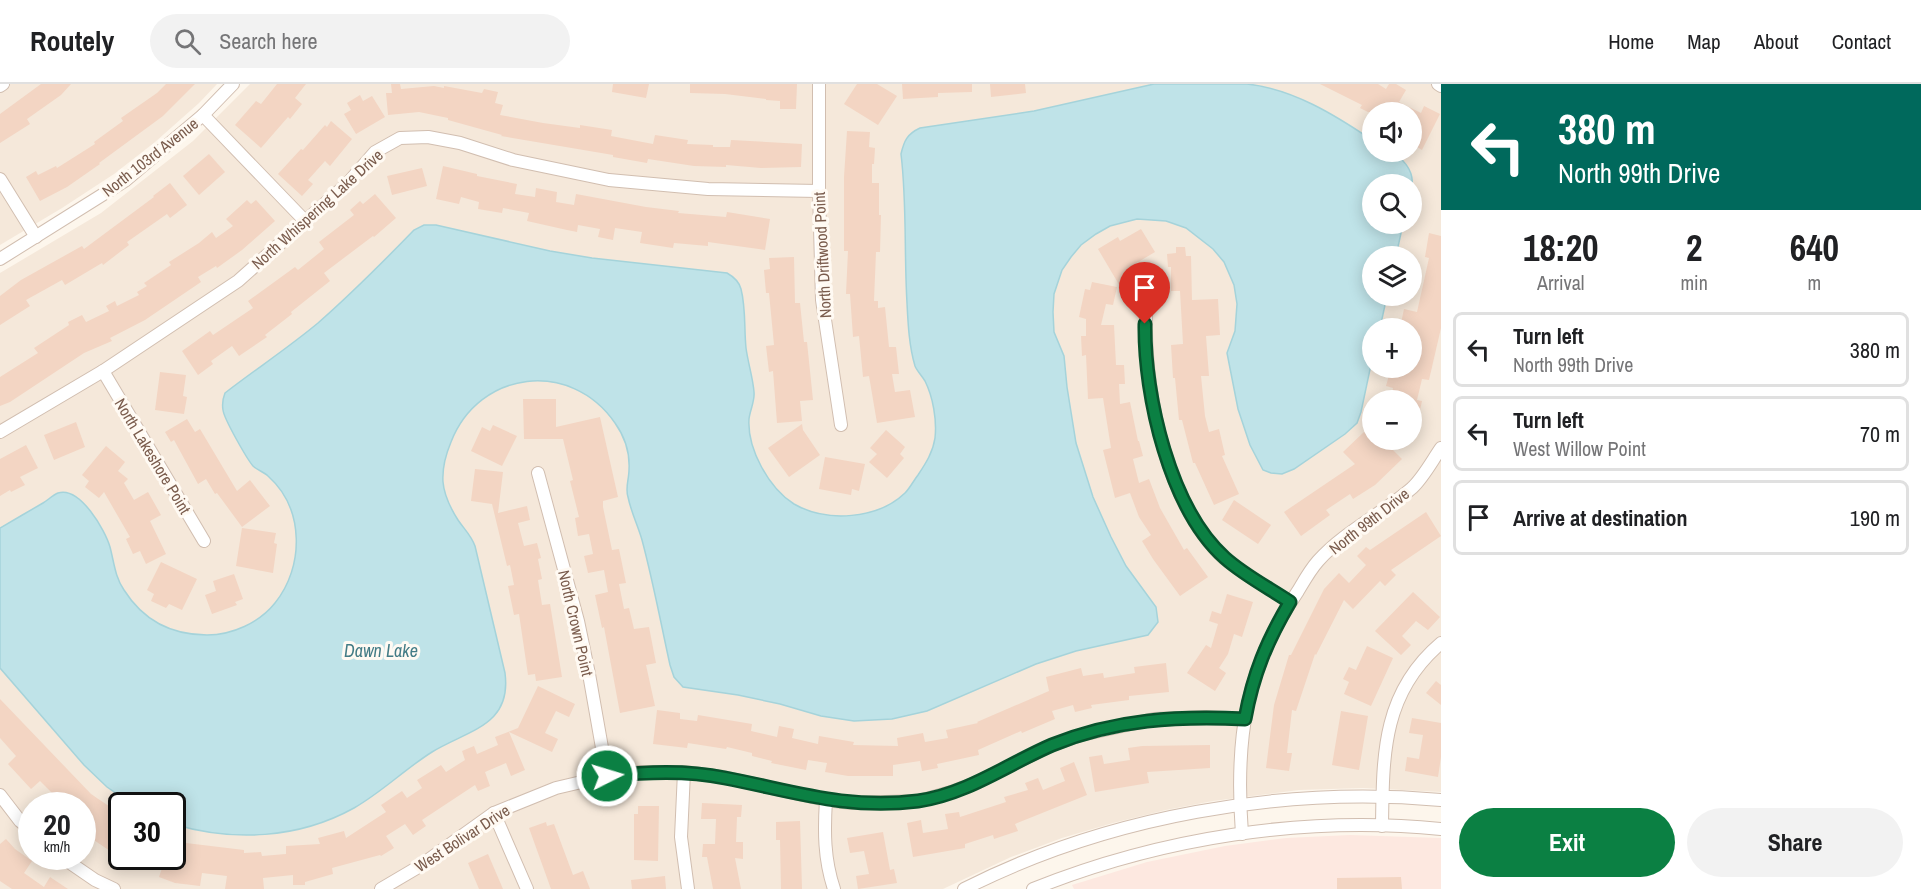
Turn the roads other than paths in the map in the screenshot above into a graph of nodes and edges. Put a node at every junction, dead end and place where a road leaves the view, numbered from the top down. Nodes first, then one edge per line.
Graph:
1 (232, 84) edge
2 (819, 84) edge
3 (203, 115) junction
4 (0, 179) edge
5 (819, 192) junction
6 (306, 222) junction
7 (36, 237) junction
8 (0, 259) edge
9 (1146, 311) dead end
10 (103, 371) junction
11 (841, 425) dead end
12 (0, 432) edge
13 (1441, 448) edge
14 (538, 473) dead end
15 (204, 541) dead end
16 (1290, 602) junction
17 (1441, 643) edge
18 (1245, 719) junction
19 (684, 772) junction
20 (607, 776) junction
21 (0, 795) edge
22 (1383, 796) junction
23 (826, 800) junction
24 (1441, 800) edge
25 (1240, 805) junction
26 (494, 813) junction
27 (18, 818) edge
28 (1382, 826) junction
29 (1441, 829) edge
30 (1242, 834) junction
31 (80, 870) edge
32 (114, 889) edge
33 (381, 889) edge
34 (527, 889) edge
35 (688, 889) edge
36 (834, 889) edge
37 (964, 889) edge
38 (1033, 889) edge

1 - 3 street, North 103rd Avenue
2 - 5 street, North Driftwood Point
3 - 6 street
3 - 7 street, North 103rd Avenue
4 - 7 street
5 - 6 street, North Whispering Lake Drive
5 - 11 street, North Driftwood Point
6 - 10 street, North Whispering Lake Drive
7 - 8 street, North 103rd Avenue
9 - 16 street
10 - 12 street, North Whispering Lake Drive
10 - 15 street, North Lakeshore Point
13 - 16 street, North 99th Drive
14 - 20 street, North Crown Point
16 - 18 street, North 99th Drive
17 - 22 street
18 - 23 street, West Bolivar Drive
18 - 25 street, North 99th Drive
19 - 20 street, West Bolivar Drive
19 - 23 street, West Bolivar Drive
19 - 35 street
20 - 26 street, West Bolivar Drive
21 - 27 street
22 - 24 street
22 - 25 street
22 - 28 street
23 - 36 street
25 - 30 street, North 99th Drive
25 - 37 street
26 - 33 street, West Bolivar Drive
26 - 34 street
28 - 29 street
28 - 30 street
30 - 38 street
31 - 32 street

